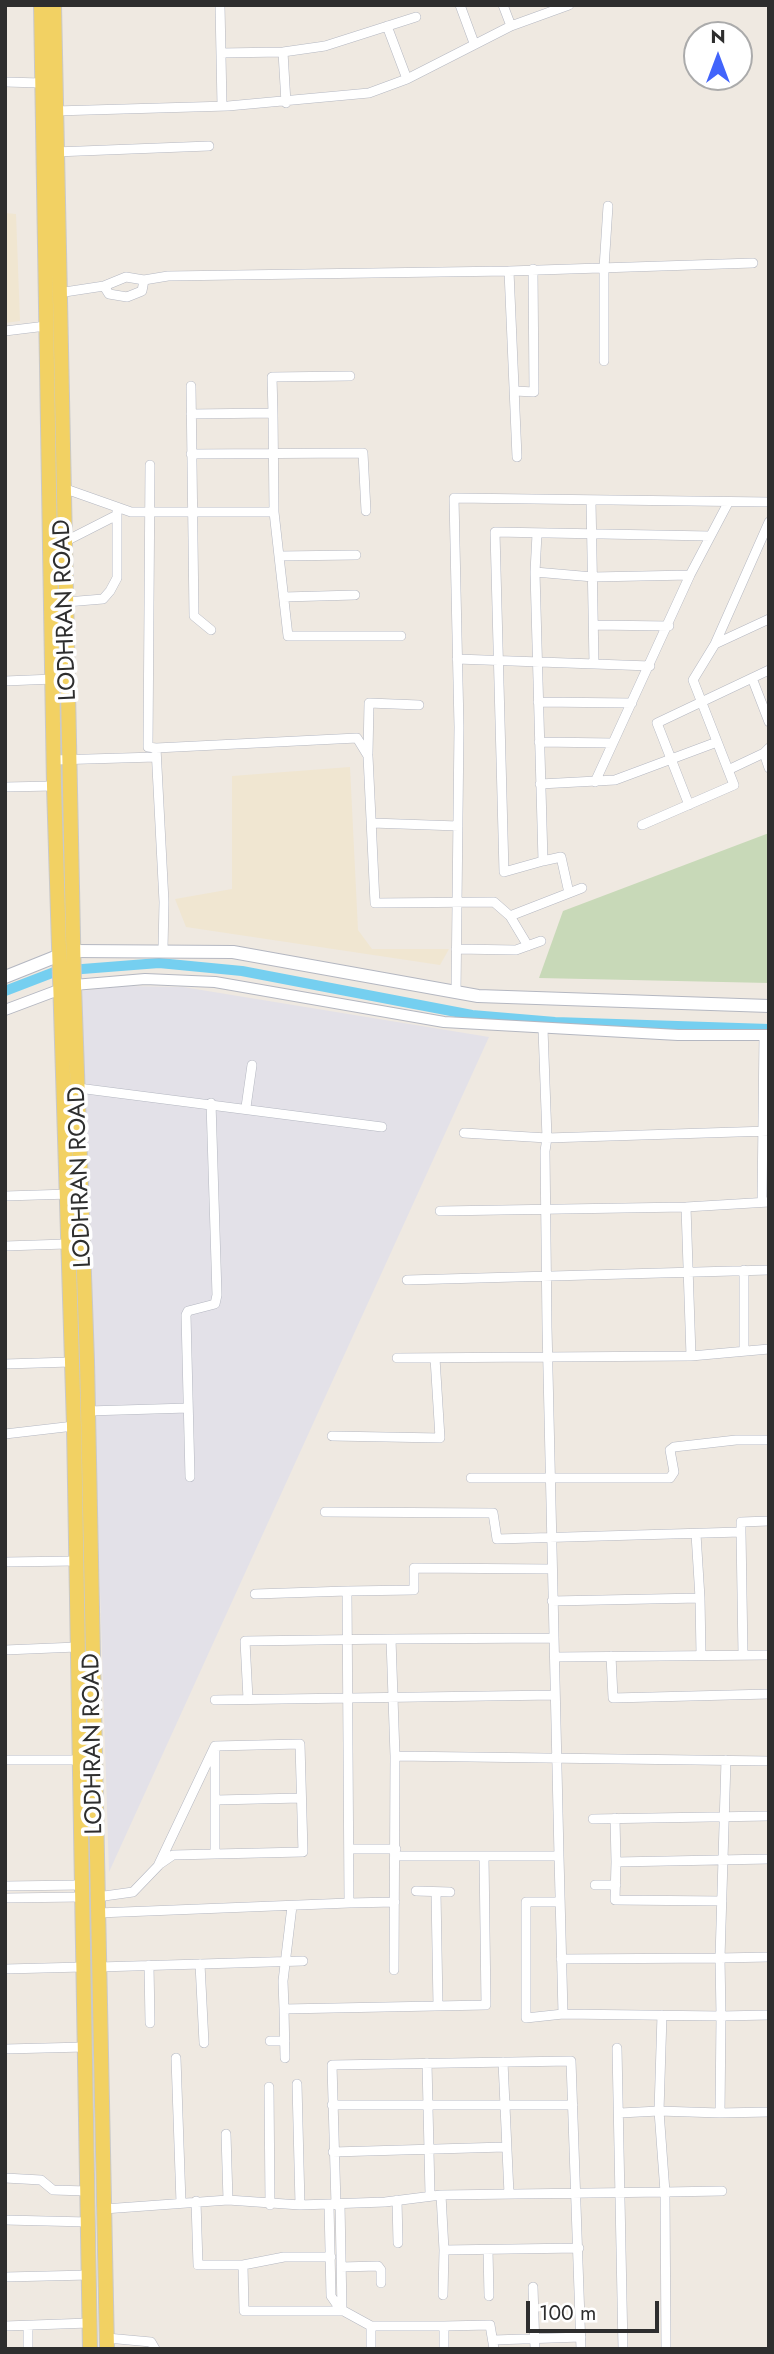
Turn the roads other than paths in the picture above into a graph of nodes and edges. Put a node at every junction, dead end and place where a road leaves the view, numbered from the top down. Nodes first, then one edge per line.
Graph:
1 (41, 5) edge
2 (54, 5) edge
3 (220, 5) edge
4 (460, 5) edge
5 (503, 5) edge
6 (569, 5) edge
7 (546, 9) edge
8 (416, 17) dead end
9 (387, 26) junction
10 (510, 26) junction
11 (474, 43) junction
12 (283, 52) junction
13 (221, 53) junction
14 (407, 79) junction
15 (5, 82) edge
16 (41, 83) junction
17 (286, 103) junction
18 (222, 106) junction
19 (55, 111) junction
20 (209, 146) dead end
21 (55, 152) junction
22 (608, 206) dead end
23 (753, 263) dead end
24 (604, 268) junction
25 (533, 269) junction
26 (509, 271) junction
27 (144, 280) junction
28 (104, 286) junction
29 (58, 293) junction
30 (46, 326) junction
31 (5, 331) edge
32 (604, 361) dead end
33 (349, 376) dead end
34 (191, 386) dead end
35 (515, 391) junction
36 (272, 413) junction
37 (191, 414) junction
38 (273, 453) junction
39 (191, 454) junction
40 (517, 457) dead end
41 (150, 466) dead end
42 (63, 488) junction
43 (592, 501) junction
44 (769, 502) edge
45 (728, 503) junction
46 (366, 511) dead end
47 (117, 512) junction
48 (150, 512) junction
49 (192, 512) junction
50 (274, 512) junction
51 (769, 522) edge
52 (537, 534) junction
53 (591, 534) junction
54 (710, 536) junction
55 (64, 542) junction
56 (356, 555) dead end
57 (279, 556) junction
58 (535, 572) junction
59 (690, 575) junction
60 (593, 577) junction
61 (355, 595) dead end
62 (284, 597) junction
63 (66, 602) junction
64 (769, 619) edge
65 (594, 625) junction
66 (669, 626) junction
67 (211, 629) dead end
68 (401, 636) dead end
69 (715, 644) junction
70 (457, 659) junction
71 (499, 661) junction
72 (537, 662) junction
73 (594, 664) junction
74 (650, 666) junction
75 (769, 670) edge
76 (752, 678) junction
77 (54, 679) junction
78 (5, 681) edge
79 (538, 702) junction
80 (702, 702) junction
81 (632, 703) junction
82 (419, 705) dead end
83 (769, 722) edge
84 (539, 742) junction
85 (717, 742) junction
86 (613, 743) junction
87 (766, 751) edge
88 (156, 752) junction
89 (368, 756) junction
90 (671, 759) junction
91 (54, 760) junction
92 (70, 760) junction
93 (769, 768) edge
94 (728, 770) junction
95 (595, 782) junction
96 (540, 784) junction
97 (54, 786) junction
98 (5, 787) edge
99 (689, 804) junction
100 (372, 824) junction
101 (642, 825) dead end
102 (458, 826) junction
103 (543, 861) junction
104 (582, 888) dead end
105 (569, 892) junction
106 (457, 902) junction
107 (510, 916) junction
108 (541, 941) dead end
109 (528, 946) junction
110 (163, 949) junction
111 (456, 949) junction
112 (67, 957) junction
113 (5, 977) edge
114 (67, 987) junction
115 (456, 993) junction
116 (769, 1006) edge
117 (5, 1010) edge
118 (543, 1029) junction
119 (767, 1035) edge
120 (252, 1065) dead end
121 (78, 1088) junction
122 (211, 1103) junction
123 (246, 1107) junction
124 (382, 1127) dead end
125 (765, 1131) edge
126 (464, 1133) dead end
127 (547, 1138) junction
128 (82, 1194) junction
129 (65, 1195) junction
130 (5, 1196) edge
131 (765, 1202) edge
132 (686, 1207) junction
133 (546, 1209) junction
134 (440, 1211) dead end
135 (66, 1244) junction
136 (5, 1246) edge
137 (744, 1270) junction
138 (769, 1270) edge
139 (688, 1271) junction
140 (547, 1276) junction
141 (407, 1280) dead end
142 (744, 1349) junction
143 (769, 1349) edge
144 (549, 1355) junction
145 (691, 1356) junction
146 (397, 1358) dead end
147 (435, 1358) junction
148 (71, 1362) junction
149 (5, 1364) edge
150 (188, 1408) junction
151 (88, 1412) junction
152 (74, 1426) junction
153 (5, 1434) edge
154 (332, 1436) dead end
155 (769, 1440) edge
156 (190, 1477) dead end
157 (471, 1478) dead end
158 (552, 1478) junction
159 (325, 1512) dead end
160 (769, 1521) edge
161 (741, 1532) junction
162 (696, 1534) junction
163 (552, 1538) junction
164 (75, 1560) junction
165 (5, 1562) edge
166 (552, 1569) junction
167 (347, 1591) junction
168 (255, 1594) dead end
169 (700, 1598) junction
170 (552, 1601) junction
171 (552, 1638) junction
172 (348, 1639) junction
173 (391, 1639) junction
174 (77, 1647) junction
175 (5, 1650) edge
176 (701, 1655) junction
177 (743, 1655) junction
178 (769, 1655) edge
179 (611, 1656) junction
180 (555, 1657) junction
181 (769, 1694) edge
182 (555, 1695) junction
183 (393, 1696) junction
184 (349, 1698) junction
185 (247, 1699) junction
186 (215, 1700) dead end
187 (215, 1746) junction
188 (394, 1756) junction
189 (557, 1757) junction
190 (5, 1760) edge
191 (79, 1760) junction
192 (726, 1760) junction
193 (769, 1761) edge
194 (300, 1798) junction
195 (216, 1800) junction
196 (769, 1815) edge
197 (725, 1816) junction
198 (615, 1818) junction
199 (593, 1819) dead end
200 (350, 1849) junction
201 (396, 1853) junction
202 (215, 1854) junction
203 (484, 1856) junction
204 (559, 1856) junction
205 (769, 1859) edge
206 (724, 1860) junction
207 (616, 1862) junction
208 (158, 1866) junction
209 (596, 1885) dead end
210 (616, 1885) junction
211 (5, 1886) edge
212 (416, 1891) dead end
213 (436, 1892) junction
214 (450, 1892) dead end
215 (87, 1893) junction
216 (5, 1898) edge
217 (722, 1901) junction
218 (395, 1902) junction
219 (560, 1902) junction
220 (349, 1903) junction
221 (292, 1906) junction
222 (98, 1913) junction
223 (769, 1956) edge
224 (720, 1958) junction
225 (561, 1959) junction
226 (285, 1961) junction
227 (303, 1961) dead end
228 (200, 1964) junction
229 (149, 1965) junction
230 (83, 1967) junction
231 (99, 1967) junction
232 (5, 1969) edge
233 (394, 1970) dead end
234 (438, 2006) junction
235 (285, 2009) junction
236 (563, 2014) junction
237 (662, 2015) junction
238 (769, 2015) edge
239 (720, 2016) junction
240 (150, 2023) dead end
241 (270, 2041) dead end
242 (285, 2041) junction
243 (204, 2043) dead end
244 (85, 2047) junction
245 (617, 2048) dead end
246 (5, 2049) edge
247 (176, 2058) dead end
248 (285, 2058) dead end
249 (503, 2062) junction
250 (427, 2063) junction
251 (297, 2084) dead end
252 (269, 2087) dead end
253 (504, 2104) junction
254 (332, 2105) junction
255 (428, 2105) junction
256 (573, 2105) junction
257 (659, 2111) junction
258 (769, 2112) edge
259 (620, 2113) junction
260 (720, 2113) junction
261 (226, 2134) dead end
262 (429, 2147) junction
263 (505, 2147) junction
264 (333, 2152) junction
265 (5, 2178) edge
266 (87, 2191) junction
267 (722, 2191) dead end
268 (577, 2192) junction
269 (621, 2192) junction
270 (665, 2192) junction
271 (509, 2194) junction
272 (430, 2195) junction
273 (441, 2195) junction
274 (228, 2200) junction
275 (397, 2200) junction
276 (196, 2201) junction
277 (181, 2203) junction
278 (270, 2205) junction
279 (335, 2205) junction
280 (300, 2206) junction
281 (104, 2209) junction
282 (5, 2220) edge
283 (88, 2222) junction
284 (398, 2243) dead end
285 (579, 2248) junction
286 (444, 2250) junction
287 (488, 2250) junction
288 (331, 2257) junction
289 (243, 2265) junction
290 (341, 2267) junction
291 (89, 2275) junction
292 (5, 2277) edge
293 (381, 2283) dead end
294 (533, 2287) dead end
295 (443, 2295) dead end
296 (489, 2295) dead end
297 (342, 2311) junction
298 (89, 2323) junction
299 (5, 2326) edge
300 (29, 2326) junction
301 (371, 2326) junction
302 (444, 2326) junction
303 (581, 2337) junction
304 (107, 2343) edge
305 (494, 2344) edge
306 (535, 2344) edge
307 (28, 2349) edge
308 (90, 2349) edge
309 (155, 2349) edge
310 (371, 2349) edge
311 (444, 2349) edge
312 (581, 2349) edge
313 (623, 2349) edge
314 (666, 2349) edge

1 - 16 main road, LODHRAN ROAD
2 - 19 main road, LODHRAN ROAD
3 - 13 street
4 - 11 street
5 - 10 street
6 - 7 street
7 - 10 street
8 - 9 street
9 - 12 street
9 - 14 street
10 - 11 street
11 - 14 street
12 - 13 street
12 - 17 street
13 - 18 street
14 - 17 street
15 - 16 street
16 - 30 main road, LODHRAN ROAD
17 - 18 street
18 - 19 street
19 - 21 main road, LODHRAN ROAD
20 - 21 street
21 - 29 main road, LODHRAN ROAD
22 - 24 street
23 - 24 street
24 - 25 street
24 - 32 street
25 - 26 street
25 - 35 street
26 - 27 street
26 - 35 street
27 - 28 street
27 - 28 street
28 - 29 street
29 - 42 main road, LODHRAN ROAD
30 - 31 street
30 - 77 main road, LODHRAN ROAD
33 - 36 street
34 - 37 street
35 - 40 street
36 - 37 street
36 - 38 street
37 - 39 street
38 - 39 street
38 - 46 street
38 - 50 street
39 - 49 street
41 - 48 street
42 - 47 street
42 - 55 main road, LODHRAN ROAD
43 - 45 street
43 - 53 street
43 - 70 street
44 - 45 street
45 - 54 street
47 - 48 street
47 - 55 street
47 - 63 street
48 - 49 street
48 - 88 street
49 - 50 street
49 - 67 street
50 - 57 street
51 - 69 street
52 - 53 street
52 - 58 street
52 - 71 street
53 - 54 street
53 - 60 street
54 - 59 street
55 - 63 main road, LODHRAN ROAD
56 - 57 street
57 - 62 street
58 - 60 street
58 - 72 street
59 - 60 street
59 - 66 street
60 - 65 street
61 - 62 street
62 - 68 street
63 - 92 main road, LODHRAN ROAD
64 - 69 street
65 - 66 street
65 - 73 street
66 - 74 street
69 - 80 street
70 - 71 street
70 - 102 street
71 - 72 street
71 - 103 street
72 - 73 street
72 - 79 street
73 - 74 street
74 - 81 street
75 - 76 street
76 - 80 street
76 - 83 street
77 - 78 street
77 - 91 main road, LODHRAN ROAD
79 - 81 street
79 - 84 street
80 - 85 street
80 - 90 street
81 - 86 street
82 - 89 street
84 - 86 street
84 - 96 street
85 - 90 street
85 - 94 street
86 - 95 street
87 - 93 street
87 - 94 street
88 - 89 street
88 - 92 street
88 - 110 street
89 - 100 street
90 - 95 street
90 - 99 street
91 - 92 street
91 - 97 main road, LODHRAN ROAD
92 - 112 main road, LODHRAN ROAD
94 - 99 street
95 - 96 street
96 - 103 street
97 - 98 street
97 - 112 main road, LODHRAN ROAD
99 - 101 street
100 - 102 street
100 - 106 street
102 - 106 street
103 - 105 street
104 - 105 street
105 - 107 street
106 - 107 street
106 - 111 street
107 - 109 street
108 - 109 street
109 - 111 street
110 - 112 main road
110 - 115 main road
111 - 115 street
112 - 113 main road
112 - 114 main road, LODHRAN ROAD
114 - 117 street
114 - 118 street
114 - 121 main road, LODHRAN ROAD
114 - 129 main road, LODHRAN ROAD
115 - 116 main road
118 - 119 street
118 - 127 street
119 - 125 street
120 - 123 street
121 - 122 street
121 - 128 main road, LODHRAN ROAD
122 - 123 street
122 - 150 street
123 - 124 street
125 - 127 street
125 - 131 street
126 - 127 street
127 - 133 street
128 - 129 street
128 - 151 main road, LODHRAN ROAD
129 - 130 street
129 - 135 main road, LODHRAN ROAD
131 - 132 street
132 - 133 street
132 - 139 street
133 - 134 street
133 - 140 street
135 - 136 street
135 - 148 main road, LODHRAN ROAD
137 - 138 street
137 - 139 street
137 - 142 street
139 - 140 street
139 - 145 street
140 - 141 street
140 - 144 street
142 - 143 street
142 - 145 street
144 - 145 street
144 - 147 street
144 - 158 street
146 - 147 street
147 - 154 street
148 - 149 street
148 - 152 main road, LODHRAN ROAD
150 - 151 street
150 - 156 street
151 - 215 main road, LODHRAN ROAD
152 - 153 street
152 - 164 main road, LODHRAN ROAD
155 - 158 street
157 - 158 street
158 - 163 street
159 - 163 street
160 - 161 street
161 - 162 street
161 - 177 street
162 - 163 street
162 - 169 street
163 - 166 street
164 - 165 street
164 - 174 main road, LODHRAN ROAD
166 - 167 street
166 - 170 street
167 - 168 street
167 - 172 street
169 - 170 street
169 - 176 street
170 - 171 street
171 - 173 street
171 - 180 street
172 - 173 street
172 - 184 street
172 - 185 street
173 - 183 street
174 - 175 street
174 - 191 main road, LODHRAN ROAD
176 - 177 street
176 - 179 street
177 - 178 street
179 - 180 street
179 - 181 street
180 - 182 street
182 - 183 street
182 - 189 street
183 - 184 street
183 - 188 street
184 - 185 street
184 - 200 street
185 - 186 street
187 - 194 street
187 - 195 street
187 - 208 street
188 - 189 street
188 - 201 street
189 - 192 street
189 - 204 street
190 - 191 street
191 - 215 main road, LODHRAN ROAD
192 - 193 street
192 - 197 street
194 - 195 street
194 - 202 street
195 - 202 street
196 - 197 street
197 - 198 street
197 - 206 street
198 - 199 street
198 - 207 street
200 - 201 street
200 - 220 street
201 - 203 street
201 - 218 street
202 - 208 street
203 - 204 street
203 - 234 street
204 - 219 street
205 - 206 street
206 - 207 street
206 - 217 street
207 - 210 street
208 - 215 street
209 - 210 street
210 - 217 street
211 - 215 street
212 - 213 street
213 - 214 street
213 - 234 street
215 - 216 street
215 - 222 main road, LODHRAN ROAD
215 - 230 main road, LODHRAN ROAD
217 - 224 street
218 - 220 street
218 - 233 street
219 - 225 street
219 - 236 street
220 - 221 street
221 - 222 street
221 - 226 street
222 - 231 main road, LODHRAN ROAD
223 - 224 street
224 - 225 street
224 - 239 street
225 - 236 street
226 - 227 street
226 - 228 street
226 - 235 street
228 - 229 street
228 - 243 street
229 - 231 street
229 - 240 street
230 - 232 street
230 - 244 main road, LODHRAN ROAD
231 - 281 main road, LODHRAN ROAD
234 - 235 street
235 - 242 street
236 - 237 street
237 - 239 street
237 - 257 street
238 - 239 street
239 - 260 street
241 - 242 street
242 - 248 street
244 - 246 street
244 - 266 main road, LODHRAN ROAD
245 - 259 street
247 - 277 street
249 - 250 street
249 - 253 street
249 - 256 street
250 - 254 street
250 - 255 street
251 - 280 street
252 - 278 street
253 - 255 street
253 - 256 street
253 - 263 street
254 - 255 street
254 - 264 street
255 - 262 street
256 - 268 street
257 - 259 street
257 - 260 street
257 - 270 street
258 - 260 street
259 - 269 street
261 - 274 street
262 - 263 street
262 - 264 street
262 - 272 street
263 - 271 street
264 - 279 street
265 - 266 street
266 - 283 main road, LODHRAN ROAD
267 - 270 street
268 - 269 street
268 - 271 street
268 - 285 street
269 - 270 street
269 - 313 street
270 - 314 street
271 - 273 street
272 - 273 street
272 - 275 street
273 - 286 street
274 - 276 street
274 - 278 street
275 - 279 street
275 - 284 street
276 - 277 street
276 - 289 street
277 - 281 street
278 - 280 street
279 - 280 street
279 - 288 street
279 - 290 street
281 - 304 main road, LODHRAN ROAD
282 - 283 street
283 - 291 main road, LODHRAN ROAD
285 - 287 street
285 - 303 street
286 - 287 street
286 - 295 street
287 - 296 street
288 - 289 street
288 - 297 street
289 - 297 street
290 - 293 street
290 - 297 street
291 - 292 street
291 - 298 main road, LODHRAN ROAD
294 - 306 street
297 - 301 street
298 - 300 street
298 - 308 main road, LODHRAN ROAD
299 - 300 street
300 - 307 street
301 - 302 street
301 - 310 street
302 - 305 street
302 - 311 street
303 - 306 street
303 - 312 street
304 - 309 street
305 - 306 street

